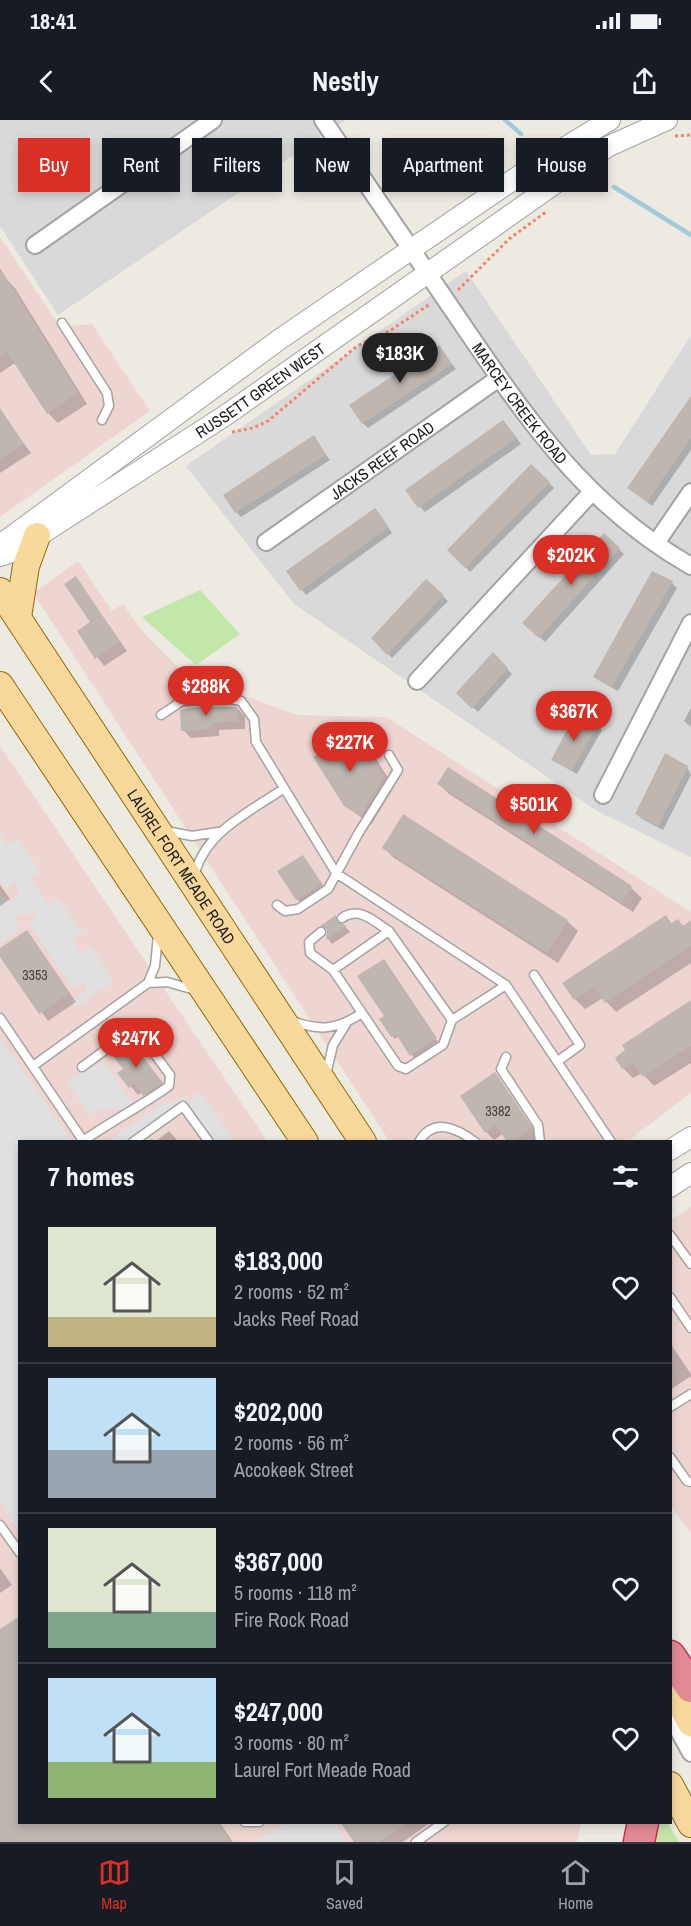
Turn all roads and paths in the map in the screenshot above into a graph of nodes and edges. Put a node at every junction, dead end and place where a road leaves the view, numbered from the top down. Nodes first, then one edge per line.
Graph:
1 (213, 120) edge
2 (323, 120) edge
3 (612, 120) edge
4 (668, 129) edge
5 (691, 135) edge
6 (624, 139) junction
7 (552, 206) dead end
8 (35, 245) dead end
9 (410, 249) junction
10 (428, 276) junction
11 (444, 297) junction
12 (62, 323) dead end
13 (499, 378) junction
14 (102, 420) dead end
15 (225, 435) dead end
16 (691, 492) edge
17 (591, 493) junction
18 (37, 537) junction
19 (266, 542) dead end
20 (656, 543) junction
21 (0, 545) edge
22 (0, 556) edge
23 (691, 566) edge
24 (0, 591) edge
25 (18, 618) junction
26 (691, 624) edge
27 (417, 681) dead end
28 (0, 685) edge
29 (161, 716) dead end
30 (389, 755) dead end
31 (283, 789) junction
32 (603, 795) dead end
33 (158, 829) junction
34 (219, 832) junction
35 (336, 873) junction
36 (193, 883) junction
37 (277, 904) dead end
38 (154, 914) junction
39 (342, 918) dead end
40 (390, 931) junction
41 (321, 932) dead end
42 (333, 970) junction
43 (534, 975) dead end
44 (148, 983) junction
45 (506, 985) junction
46 (216, 1006) junction
47 (362, 1013) junction
48 (0, 1018) edge
49 (283, 1018) junction
50 (452, 1020) junction
51 (346, 1024) junction
52 (506, 1057) dead end
53 (558, 1061) junction
54 (33, 1066) junction
55 (82, 1067) dead end
56 (325, 1081) junction
57 (691, 1137) edge
58 (83, 1140) edge
59 (85, 1140) edge
60 (137, 1140) edge
61 (208, 1140) edge
62 (304, 1140) edge
63 (362, 1140) edge
64 (421, 1140) edge
65 (472, 1140) edge
66 (540, 1140) edge
67 (610, 1140) edge
68 (672, 1149) edge
69 (691, 1173) edge
70 (672, 1186) edge
71 (672, 1238) edge
72 (691, 1264) edge
73 (672, 1300) edge
74 (691, 1328) edge
75 (691, 1394) edge
76 (672, 1406) edge
77 (672, 1460) edge
78 (691, 1482) edge
79 (0, 1524) edge
80 (18, 1551) edge
81 (672, 1659) edge
82 (672, 1688) edge
83 (691, 1688) edge
84 (672, 1719) edge
85 (691, 1723) edge
86 (691, 1753) edge
87 (672, 1789) edge
88 (441, 1824) edge
89 (643, 1824) edge
90 (691, 1824) edge
91 (416, 1842) edge
92 (639, 1842) edge

1 - 8 street
2 - 9 street, MARCEY CREEK ROAD
3 - 6 street
3 - 9 street, RUSSETT GREEN WEST
4 - 5 path
4 - 6 street, RUSSETT GREEN WEST
6 - 10 street, RUSSETT GREEN WEST
7 - 11 path
9 - 10 street, MARCEY CREEK ROAD
9 - 21 street, RUSSETT GREEN WEST
10 - 11 street, MARCEY CREEK ROAD
10 - 18 street, RUSSETT GREEN WEST
11 - 13 street, MARCEY CREEK ROAD
11 - 15 path
12 - 14 lane
13 - 17 street, MARCEY CREEK ROAD
13 - 19 street, JACKS REEF ROAD
16 - 20 street
17 - 20 street, MARCEY CREEK ROAD
17 - 27 street
18 - 22 street, RUSSETT GREEN WEST
18 - 25 main road
20 - 23 street, MARCEY CREEK ROAD
24 - 25 main road, LAUREL FORT MEADE ROAD
25 - 33 main road, LAUREL FORT MEADE ROAD
26 - 32 street
28 - 38 main road
29 - 31 lane
30 - 35 lane
31 - 34 lane
31 - 35 lane
33 - 34 lane
33 - 36 main road, LAUREL FORT MEADE ROAD
34 - 36 lane
35 - 37 lane
35 - 45 lane
36 - 49 main road, LAUREL FORT MEADE ROAD
38 - 44 lane
38 - 46 main road
39 - 40 lane
40 - 42 lane
40 - 50 lane
41 - 42 lane
42 - 47 lane
43 - 53 lane
44 - 46 lane
44 - 54 lane
45 - 50 lane
45 - 53 lane
46 - 62 main road
47 - 50 lane
47 - 51 lane
48 - 54 lane
49 - 51 lane
49 - 56 main road, LAUREL FORT MEADE ROAD
51 - 56 lane
52 - 66 lane
53 - 67 lane
54 - 58 lane
55 - 59 lane
56 - 63 main road, LAUREL FORT MEADE ROAD
57 - 68 street
60 - 61 lane
64 - 65 lane
69 - 70 street
71 - 72 lane
73 - 74 lane
75 - 76 lane
77 - 78 lane
79 - 80 lane
81 - 83 highway
82 - 85 main road
84 - 86 street
87 - 90 main road
88 - 91 lane
89 - 92 highway

